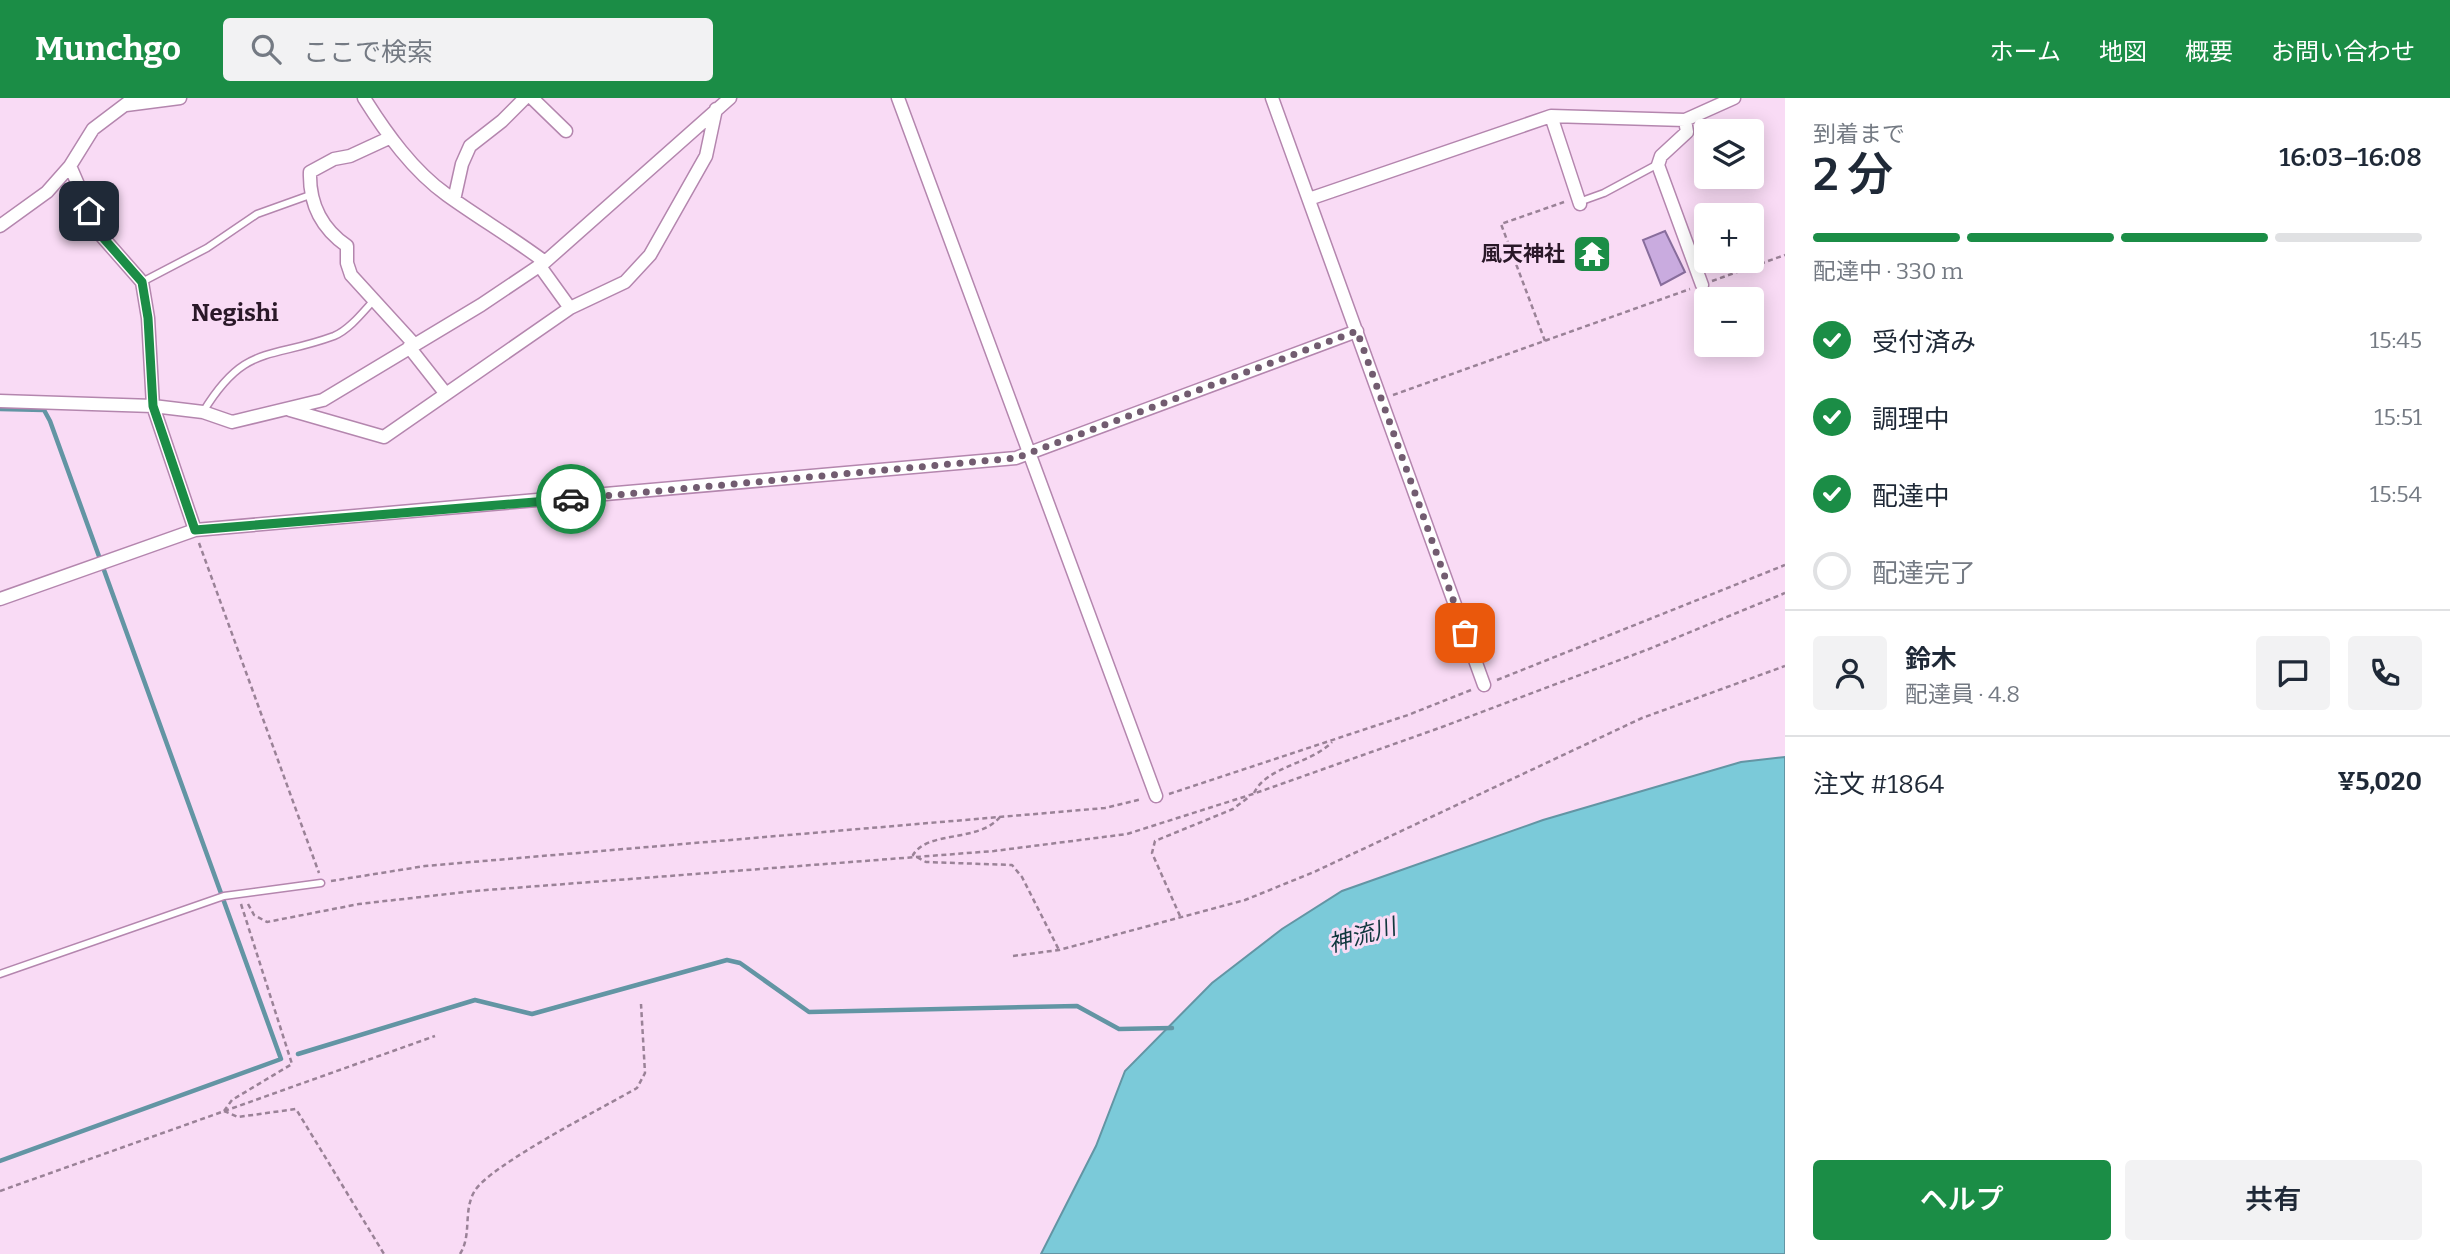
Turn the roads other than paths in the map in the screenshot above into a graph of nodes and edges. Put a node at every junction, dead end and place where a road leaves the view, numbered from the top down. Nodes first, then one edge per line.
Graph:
1 (180, 98) edge
2 (364, 98) edge
3 (525, 98) edge
4 (532, 98) edge
5 (730, 98) edge
6 (898, 98) edge
7 (1272, 98) edge
8 (1734, 98) edge
9 (130, 102) edge
10 (716, 109) junction
11 (1551, 116) junction
12 (1685, 120) junction
13 (566, 131) dead end
14 (388, 138) junction
15 (1658, 164) junction
16 (70, 166) junction
17 (310, 195) junction
18 (1309, 199) junction
19 (454, 200) junction
20 (1579, 201) joint
21 (0, 226) edge
22 (542, 263) junction
23 (142, 282) junction
24 (1702, 285) road end
25 (374, 300) junction
26 (570, 307) junction
27 (1357, 331) junction
28 (412, 345) junction
29 (446, 394) junction
30 (0, 401) edge
31 (153, 406) junction
32 (290, 410) junction
33 (203, 412) junction
34 (1029, 452) junction
35 (195, 530) junction
36 (0, 600) edge
37 (1484, 685) road end
38 (1156, 796) road end
39 (321, 883) road end
40 (0, 974) edge

1 - 9 street
2 - 14 street
3 - 19 street
4 - 13 street
5 - 10 street
6 - 34 street
7 - 18 street
8 - 12 street
9 - 16 street
10 - 22 street
10 - 26 street
11 - 12 street
11 - 18 street
11 - 20 street
12 - 15 street
14 - 17 street
14 - 19 street
15 - 20 lane
15 - 24 street
16 - 21 street
16 - 23 street
17 - 23 lane
17 - 25 street
18 - 27 street
19 - 22 street
22 - 26 street
22 - 28 street
23 - 31 street
25 - 28 street
25 - 33 lane
26 - 29 street
27 - 34 street
27 - 37 street
28 - 29 street
28 - 32 street
29 - 32 street
30 - 31 street
31 - 33 street
31 - 35 street
32 - 33 street
34 - 35 street
34 - 38 street
35 - 36 street
39 - 40 lane

